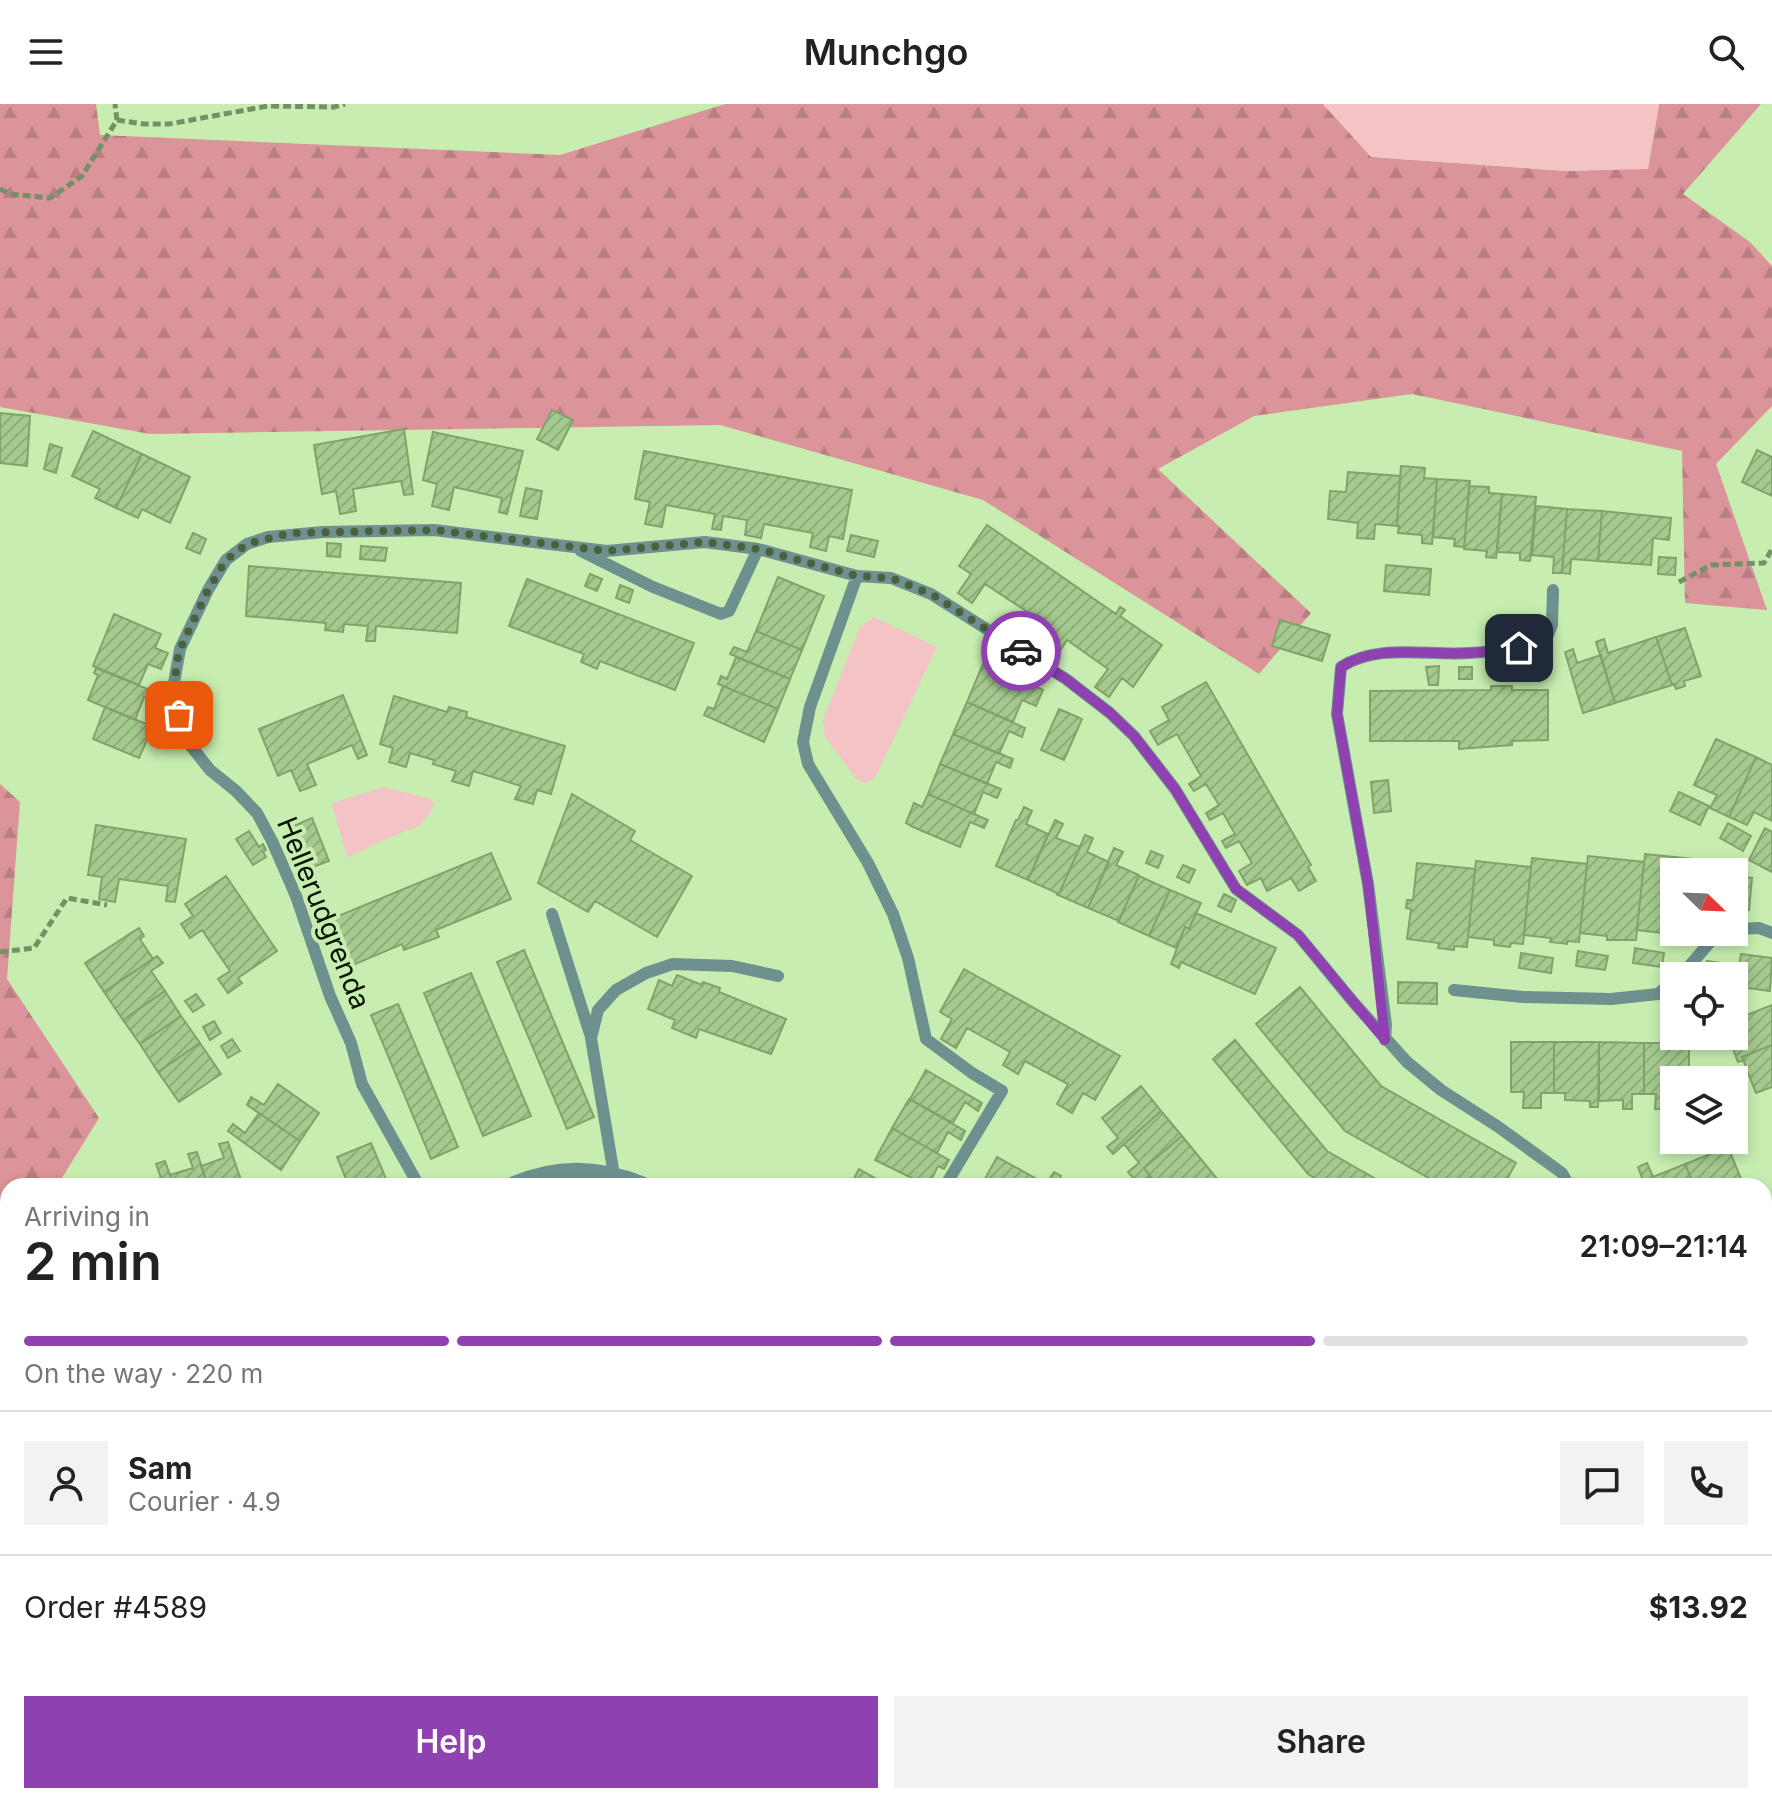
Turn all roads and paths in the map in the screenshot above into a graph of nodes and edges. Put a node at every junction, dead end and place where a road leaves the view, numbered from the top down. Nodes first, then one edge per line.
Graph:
1 (115, 104) edge
2 (345, 104) edge
3 (117, 120) junction
4 (0, 189) edge
5 (575, 548) junction
6 (758, 549) junction
7 (1772, 549) edge
8 (857, 576) junction
9 (1679, 582) dead end
10 (1553, 590) dead end
11 (107, 905) dead end
12 (552, 914) dead end
13 (1748, 928) edge
14 (1772, 933) edge
15 (1706, 946) edge
16 (0, 952) edge
17 (1693, 962) edge
18 (778, 976) dead end
19 (1454, 990) dead end
20 (1660, 992) edge
21 (591, 1038) junction
22 (1385, 1040) junction
23 (614, 1175) junction
24 (415, 1178) edge
25 (539, 1178) edge
26 (621, 1178) edge
27 (950, 1178) edge
28 (1565, 1178) edge

1 - 3 path
2 - 3 path
3 - 4 path
5 - 6 lane, Hellerudgrenda
5 - 6 lane, Hellerudgrenda
5 - 24 lane, Hellerudgrenda
6 - 8 lane, Hellerudgrenda
7 - 9 path
8 - 22 lane, Hellerudgrenda
8 - 27 lane
10 - 22 lane
11 - 16 path
12 - 21 lane
13 - 14 lane
15 - 17 lane
18 - 21 lane
19 - 20 lane
21 - 23 lane
22 - 28 lane, Hellerudgrenda
23 - 25 street
23 - 26 street

